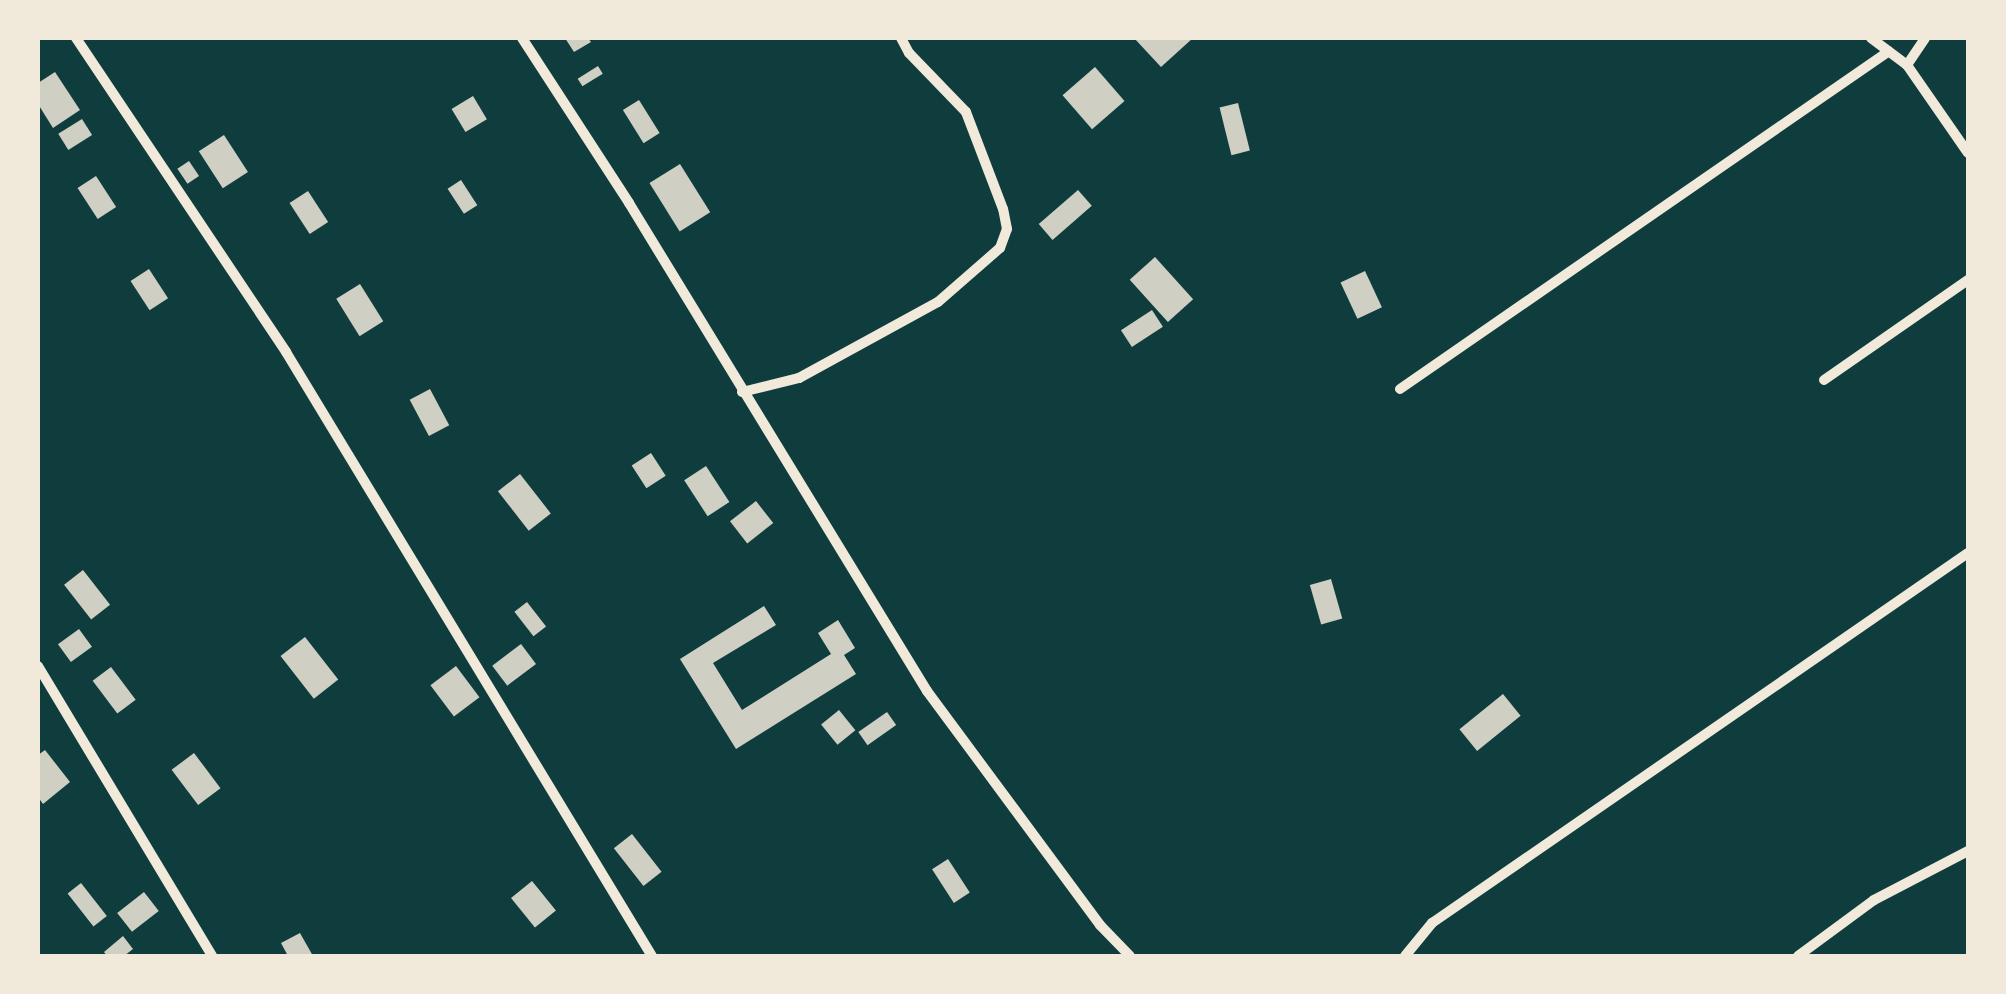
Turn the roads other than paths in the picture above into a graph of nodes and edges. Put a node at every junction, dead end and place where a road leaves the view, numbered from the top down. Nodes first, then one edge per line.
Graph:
1 (76, 38) edge
2 (522, 38) edge
3 (901, 38) edge
4 (1871, 38) edge
5 (1924, 38) edge
6 (1889, 51) junction
7 (1907, 64) junction
8 (1968, 153) edge
9 (1968, 280) edge
10 (1824, 380) dead end
11 (1400, 389) dead end
12 (742, 392) junction
13 (1968, 552) edge
14 (38, 666) edge
15 (1968, 850) edge
16 (212, 956) edge
17 (652, 956) edge
18 (1130, 956) edge
19 (1405, 956) edge
20 (1798, 956) edge

1 - 17 street
2 - 12 street
3 - 12 street
4 - 6 street
5 - 7 street
6 - 7 street
6 - 11 street
7 - 8 street
9 - 10 street
12 - 18 street
13 - 19 street
14 - 16 street
15 - 20 street

